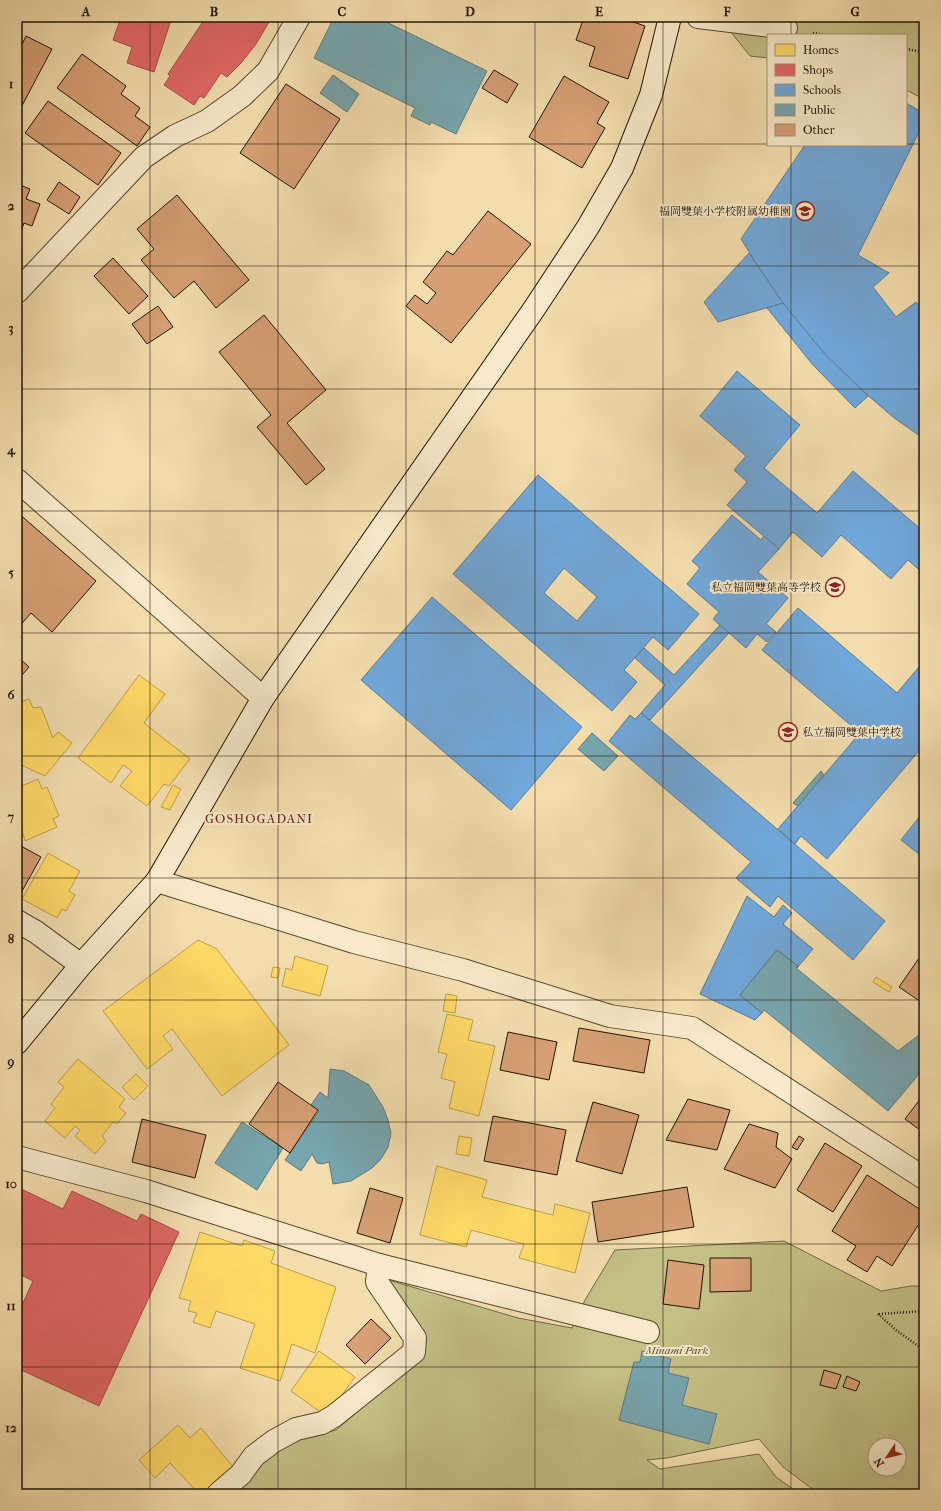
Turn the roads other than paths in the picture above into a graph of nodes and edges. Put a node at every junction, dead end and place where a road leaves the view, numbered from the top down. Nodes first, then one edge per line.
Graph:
1 (299, 17) edge
2 (670, 17) edge
3 (698, 17) edge
4 (786, 28) dead end
5 (17, 292) edge
6 (17, 480) edge
7 (263, 698) junction
8 (157, 881) junction
9 (17, 921) edge
10 (81, 965) junction
11 (17, 1043) edge
12 (17, 1157) edge
13 (924, 1178) edge
14 (379, 1265) junction
15 (648, 1332) dead end
16 (218, 1494) edge

1 - 5 street
2 - 7 street
3 - 4 street
6 - 7 street
7 - 8 street
8 - 10 street
8 - 13 street
9 - 10 street
10 - 11 street
12 - 14 street
14 - 15 street
14 - 16 street

